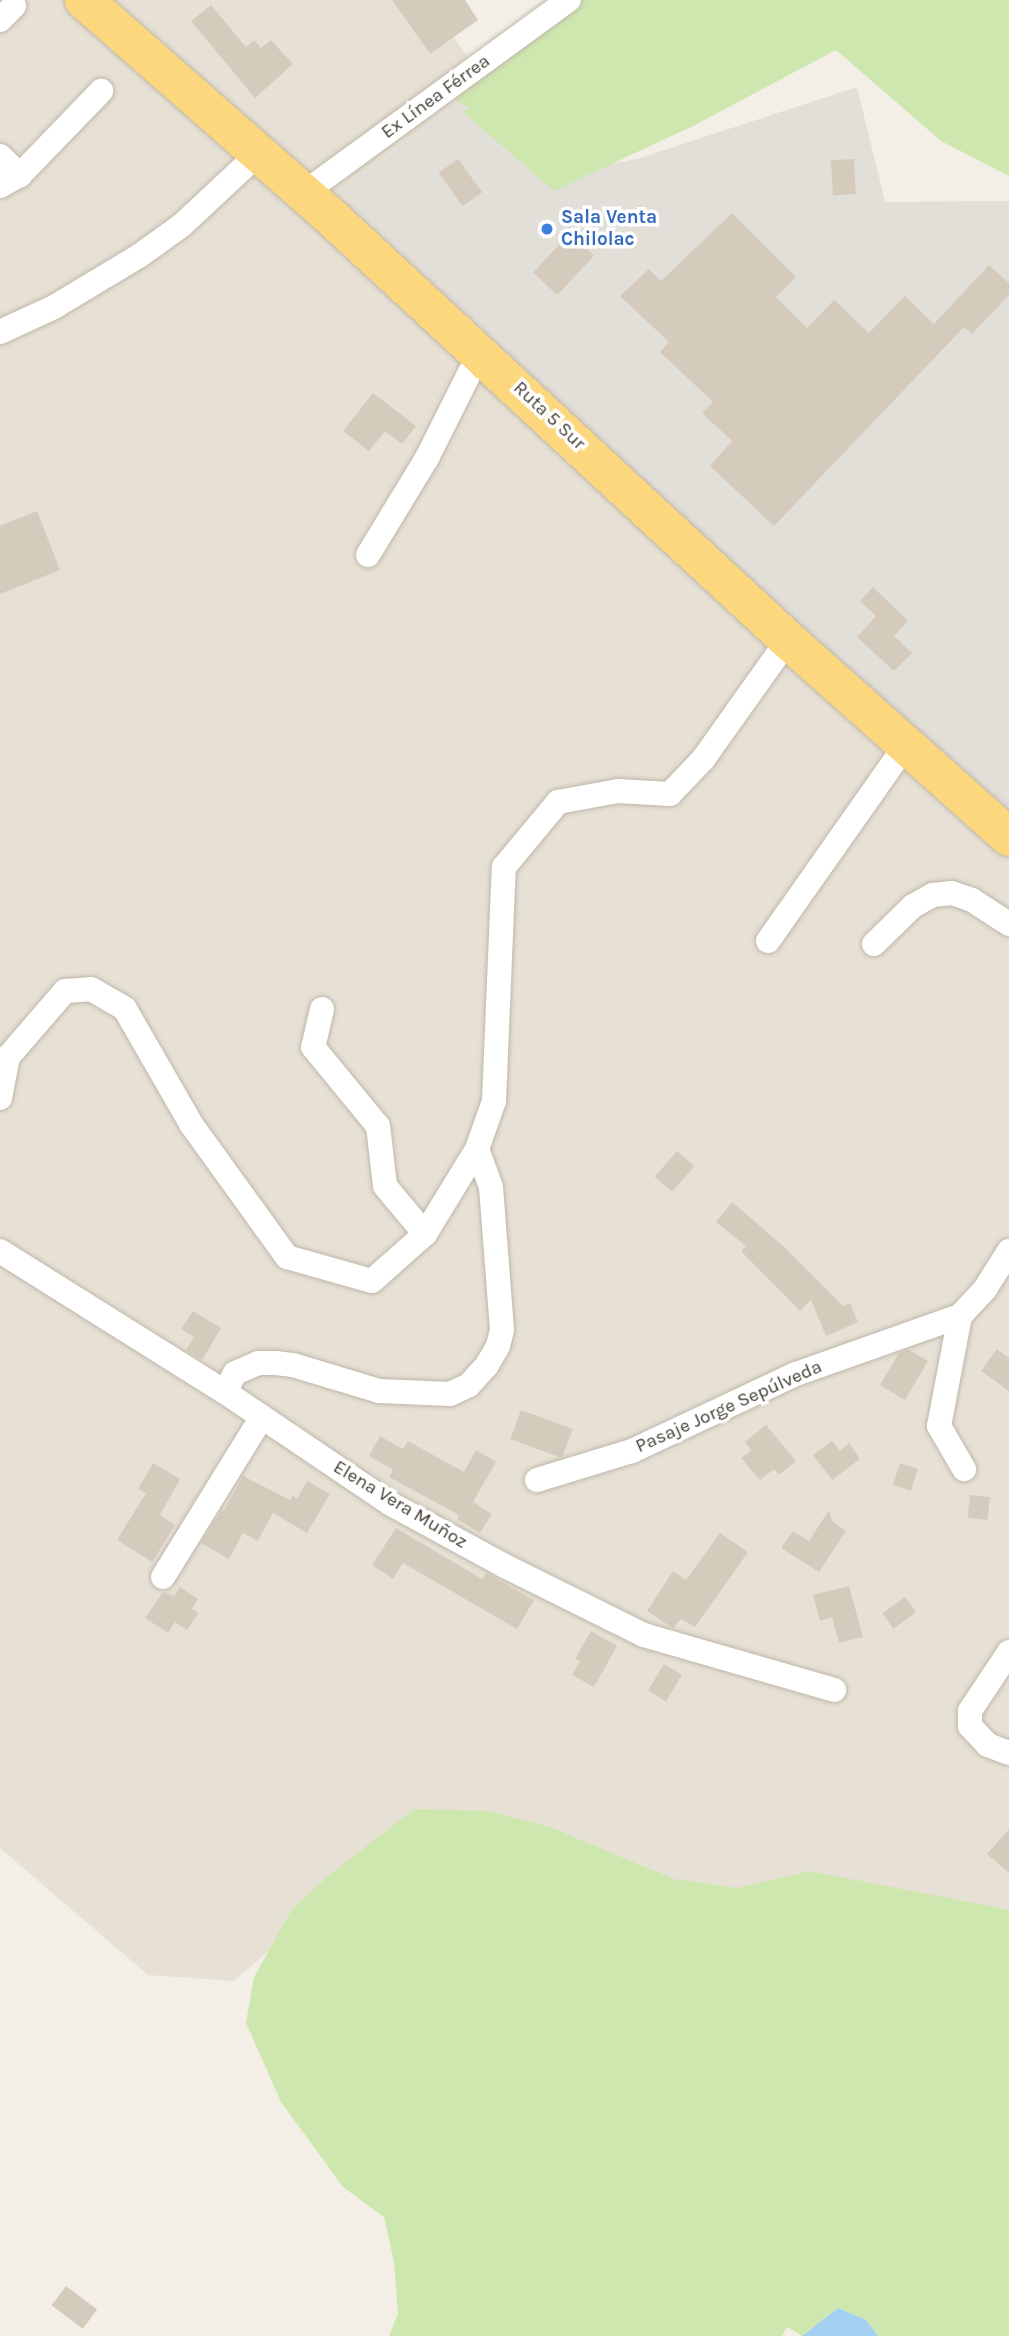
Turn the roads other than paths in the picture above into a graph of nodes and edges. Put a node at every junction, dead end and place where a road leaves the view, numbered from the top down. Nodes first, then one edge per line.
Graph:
1 (84, 0) edge
2 (569, 0) edge
3 (101, 91) dead end
4 (258, 154) junction
5 (0, 156) edge
6 (10, 181) edge
7 (304, 193) junction
8 (0, 332) edge
9 (480, 352) junction
10 (368, 555) dead end
11 (788, 640) junction
12 (905, 746) junction
13 (1009, 837) edge
14 (1009, 924) edge
15 (768, 941) dead end
16 (874, 944) dead end
17 (322, 1009) dead end
18 (0, 1098) edge
19 (477, 1149) junction
20 (425, 1234) junction
21 (0, 1251) edge
22 (1009, 1251) edge
23 (960, 1316) junction
24 (225, 1392) junction
25 (261, 1417) junction
26 (964, 1469) dead end
27 (537, 1480) dead end
28 (163, 1577) dead end
29 (1009, 1652) edge
30 (834, 1690) dead end
31 (1009, 1754) edge

1 - 4 highway, Ruta 5 Sur
2 - 7 street, Ex Línea Férrea
3 - 6 street
4 - 7 highway, Ruta 5 Sur
4 - 8 street
5 - 6 street
7 - 9 highway, Ruta 5 Sur
9 - 10 street
9 - 11 highway, Ruta 5 Sur
11 - 12 highway, Ruta 5 Sur
11 - 19 street
12 - 13 highway, Ruta 5 Sur
12 - 15 street
14 - 16 street
17 - 20 street
18 - 20 street
19 - 20 street
19 - 24 street
21 - 24 street, Elena Vera Muñoz
22 - 23 street, Pasaje Jorge Sepúlveda
23 - 26 street
23 - 27 street, Pasaje Jorge Sepúlveda
24 - 25 street, Elena Vera Muñoz
25 - 28 street
25 - 30 street, Elena Vera Muñoz
29 - 31 street

